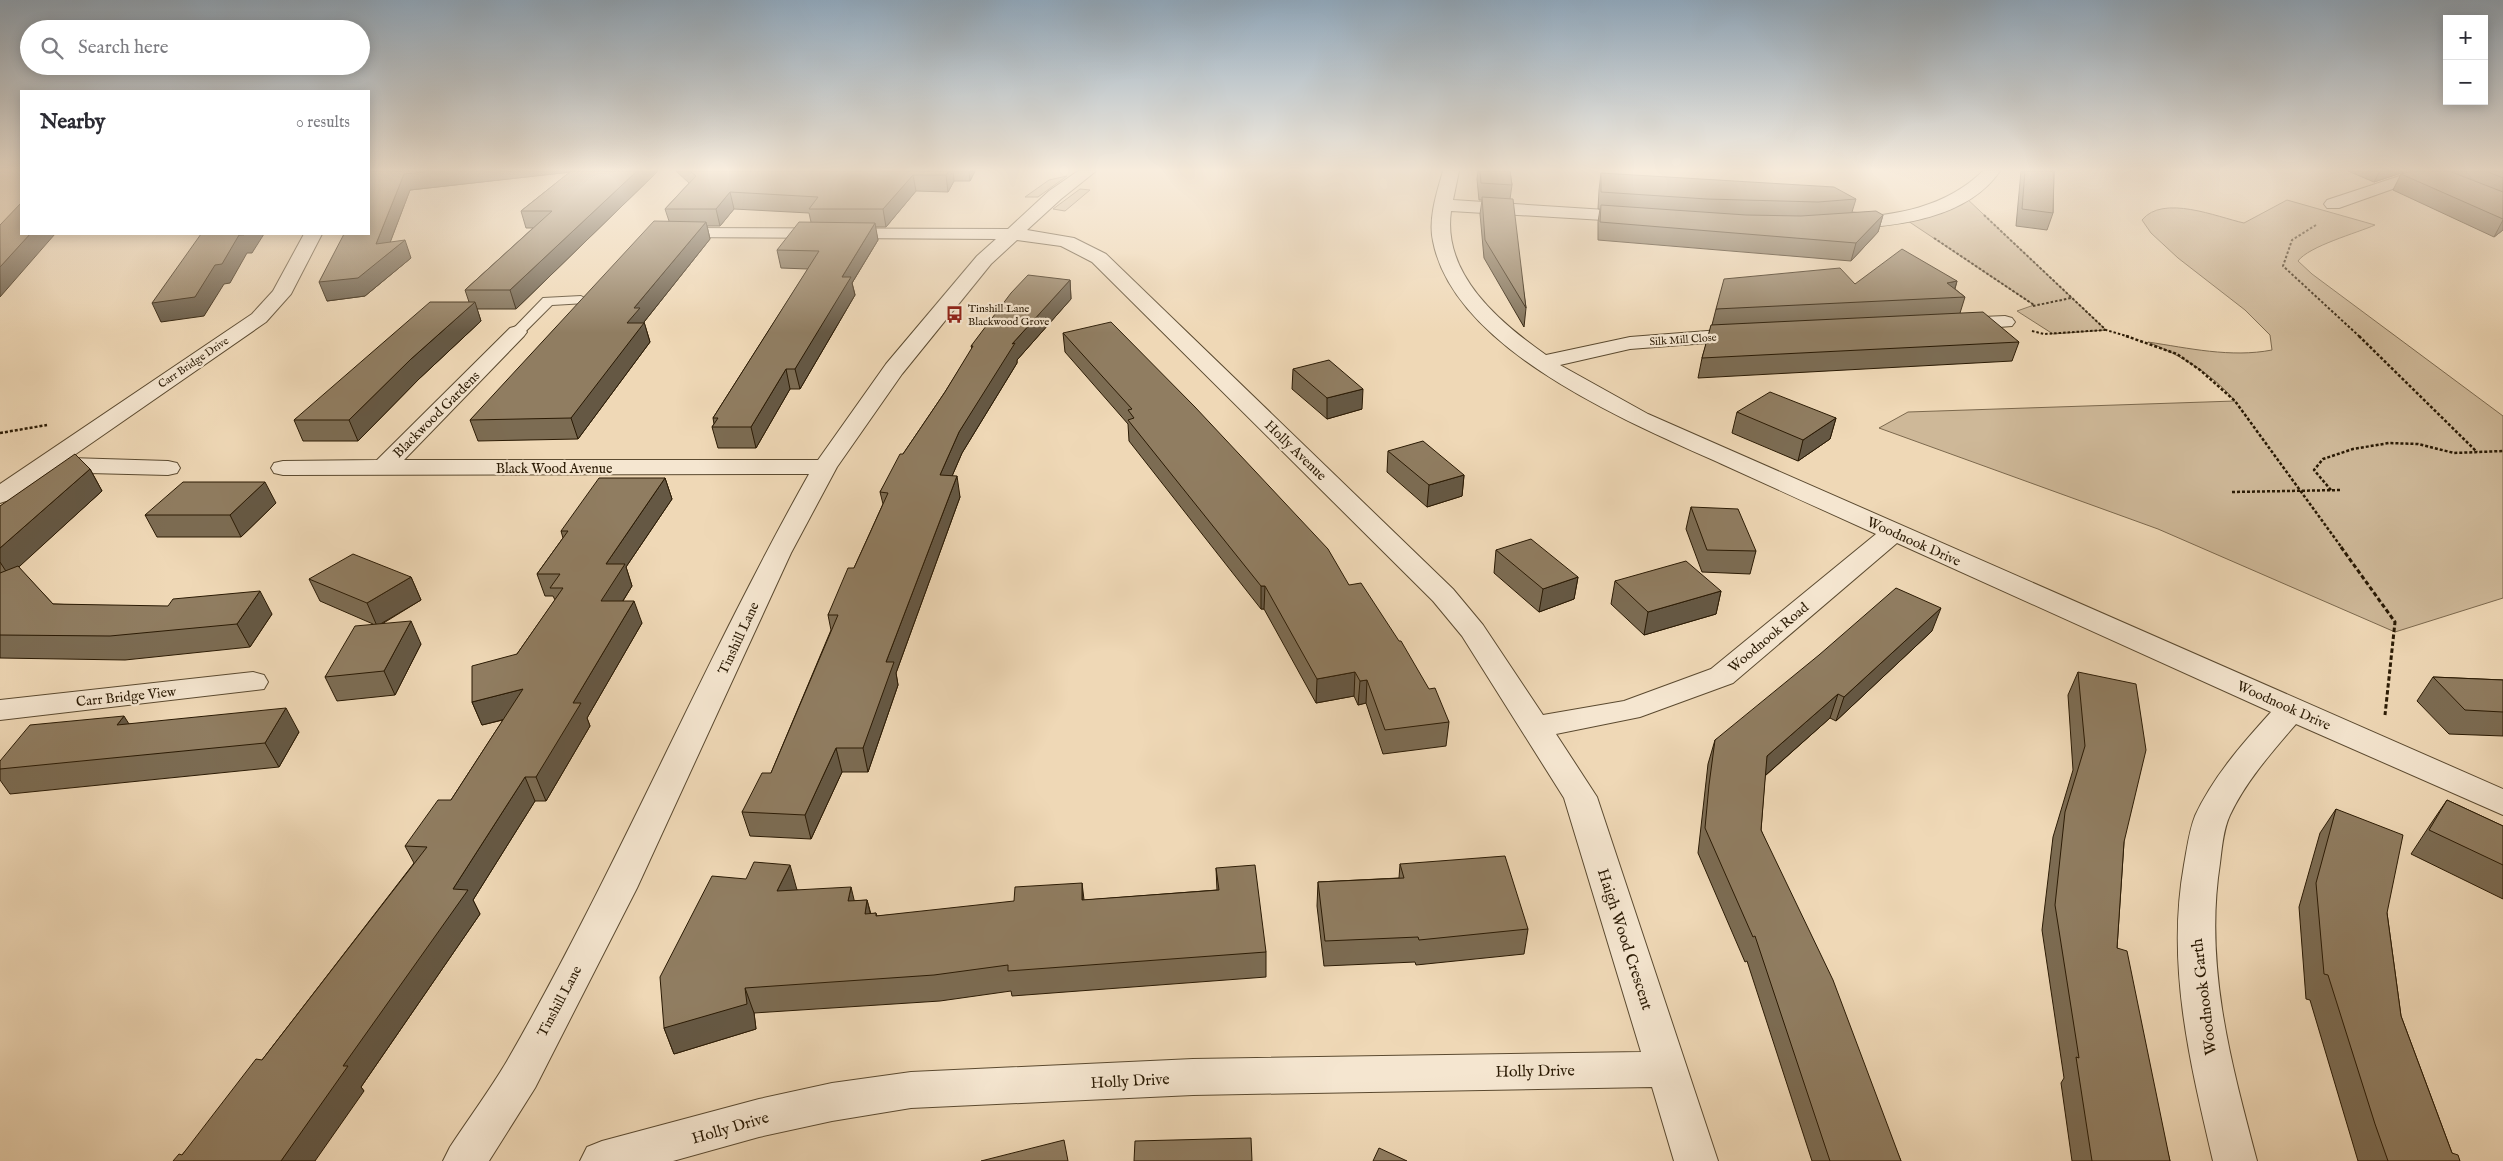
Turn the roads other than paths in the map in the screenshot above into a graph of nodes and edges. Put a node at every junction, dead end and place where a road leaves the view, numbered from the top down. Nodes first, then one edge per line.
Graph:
1 (1020, 225) edge
2 (1441, 225) edge
3 (1838, 225) edge
4 (1826, 226) edge
5 (654, 232) edge
6 (1010, 234) junction
7 (312, 235) edge
8 (581, 300) edge
9 (2005, 322) road end
10 (1936, 325) edge
11 (517, 332) joint
12 (1768, 333) edge
13 (489, 360) junction
14 (518, 360) dead end
15 (1542, 362) junction
16 (44, 465) junction
17 (168, 468) dead end
18 (283, 468) dead end
19 (383, 468) junction
20 (825, 468) junction
21 (0, 495) edge
22 (1894, 532) junction
23 (252, 682) dead end
24 (2292, 709) junction
25 (0, 710) edge
26 (1535, 727) junction
27 (2503, 803) edge
28 (1667, 1069) junction
29 (465, 1161) edge
30 (602, 1161) edge
31 (1696, 1161) edge
32 (2235, 1161) edge

1 - 6 street, Tinshill Lane
2 - 15 street, Woodnook Drive
3 - 4 street
5 - 6 street, Holly Avenue
6 - 20 street, Tinshill Lane
6 - 26 street, Holly Avenue
7 - 16 street, Carr Bridge Drive
8 - 11 lane
9 - 10 street
11 - 13 street, Blackwood Gardens
12 - 15 street, Silk Mill Close
13 - 14 street, Blackwood Gardens
13 - 19 street, Blackwood Gardens
15 - 22 street, Woodnook Drive
16 - 17 street
16 - 21 street, Carr Bridge Drive
18 - 19 street, Black Wood Avenue
19 - 20 street, Black Wood Avenue
20 - 29 street, Tinshill Lane
22 - 24 street, Woodnook Drive
22 - 26 street, Woodnook Road
23 - 25 street, Carr Bridge View
24 - 27 street, Woodnook Drive
24 - 32 street, Woodnook Garth
26 - 28 street, Haigh Wood Crescent
28 - 30 street, Holly Drive
28 - 31 street, Haigh Wood Crescent

